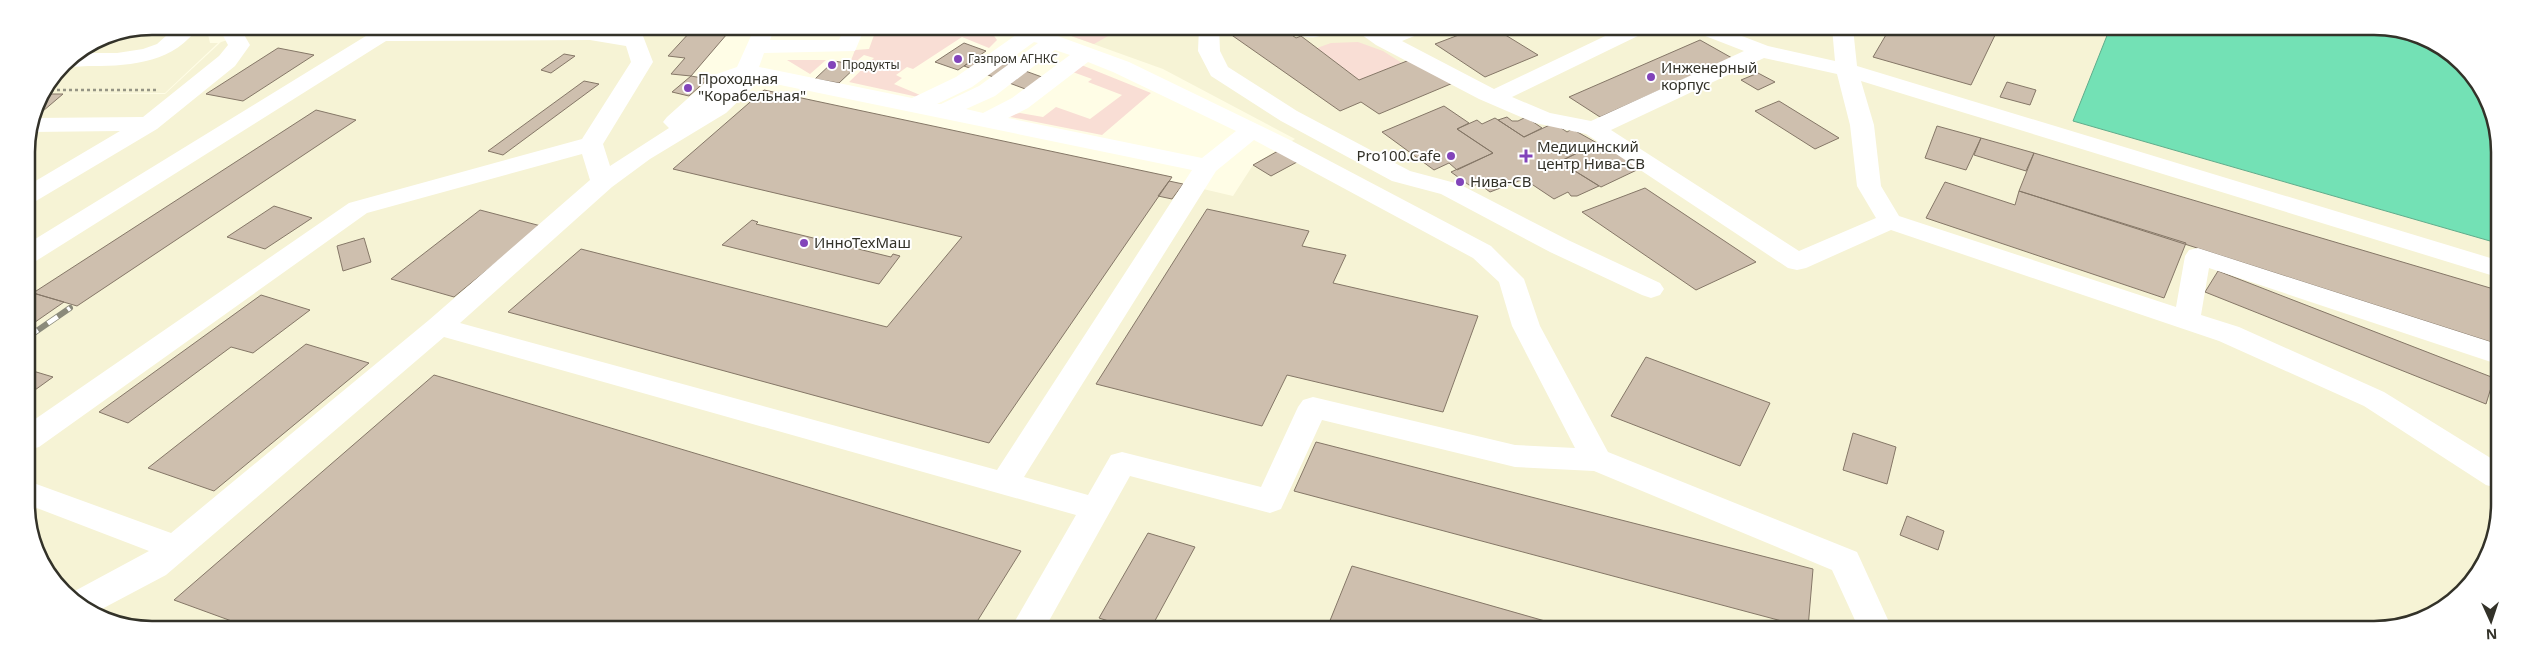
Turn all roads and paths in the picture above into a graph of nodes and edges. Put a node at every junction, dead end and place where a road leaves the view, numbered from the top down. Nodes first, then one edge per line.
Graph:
1 (180, 35) edge
2 (233, 35) edge
3 (381, 35) edge
4 (596, 35) edge
5 (761, 35) edge
6 (807, 35) edge
7 (852, 35) edge
8 (1209, 35) edge
9 (1376, 35) edge
10 (1398, 35) edge
11 (1624, 35) edge
12 (1720, 35) edge
13 (1843, 35) edge
14 (1384, 40) junction
15 (1051, 42) edge
16 (756, 47) junction
17 (802, 47) junction
18 (1762, 51) junction
19 (81, 59) edge
20 (1847, 70) junction
21 (746, 71) junction
22 (53, 90) edge
23 (163, 90) dead end
24 (1494, 97) junction
25 (950, 113) junction
26 (149, 124) junction
27 (38, 125) edge
28 (1594, 129) junction
29 (1252, 130) junction
30 (591, 144) junction
31 (1207, 166) junction
32 (603, 182) junction
33 (35, 191) edge
34 (1890, 221) junction
35 (35, 249) edge
36 (2491, 267) edge
37 (1652, 289) dead end
38 (2187, 320) junction
39 (439, 326) junction
40 (2491, 352) edge
41 (35, 434) edge
42 (1597, 460) junction
43 (2491, 474) edge
44 (1004, 484) junction
45 (35, 496) edge
46 (1096, 509) junction
47 (175, 548) junction
48 (87, 601) edge
49 (1032, 621) edge
50 (1875, 621) edge

1 - 19 lane
2 - 26 lane
3 - 35 lane
4 - 30 lane
5 - 16 lane
6 - 17 lane
7 - 17 lane
8 - 37 lane
9 - 14 lane
10 - 14 lane
11 - 24 lane
12 - 18 lane
13 - 20 lane
14 - 24 lane
15 - 25 lane
15 - 25 lane
15 - 25 lane
15 - 29 lane
16 - 17 lane
16 - 21 lane
18 - 20 lane
18 - 28 lane
20 - 34 lane
20 - 36 lane
21 - 25 lane
21 - 32 lane
22 - 23 path
24 - 28 lane
25 - 31 lane
26 - 27 lane
26 - 33 lane
28 - 34 lane
29 - 31 lane
29 - 42 lane
30 - 32 lane
30 - 41 lane
31 - 44 lane
32 - 39 lane
34 - 38 lane
38 - 40 lane
38 - 43 lane
39 - 44 lane
39 - 47 lane
42 - 46 lane
42 - 50 lane
44 - 46 lane
45 - 47 lane
46 - 49 lane
47 - 48 lane

